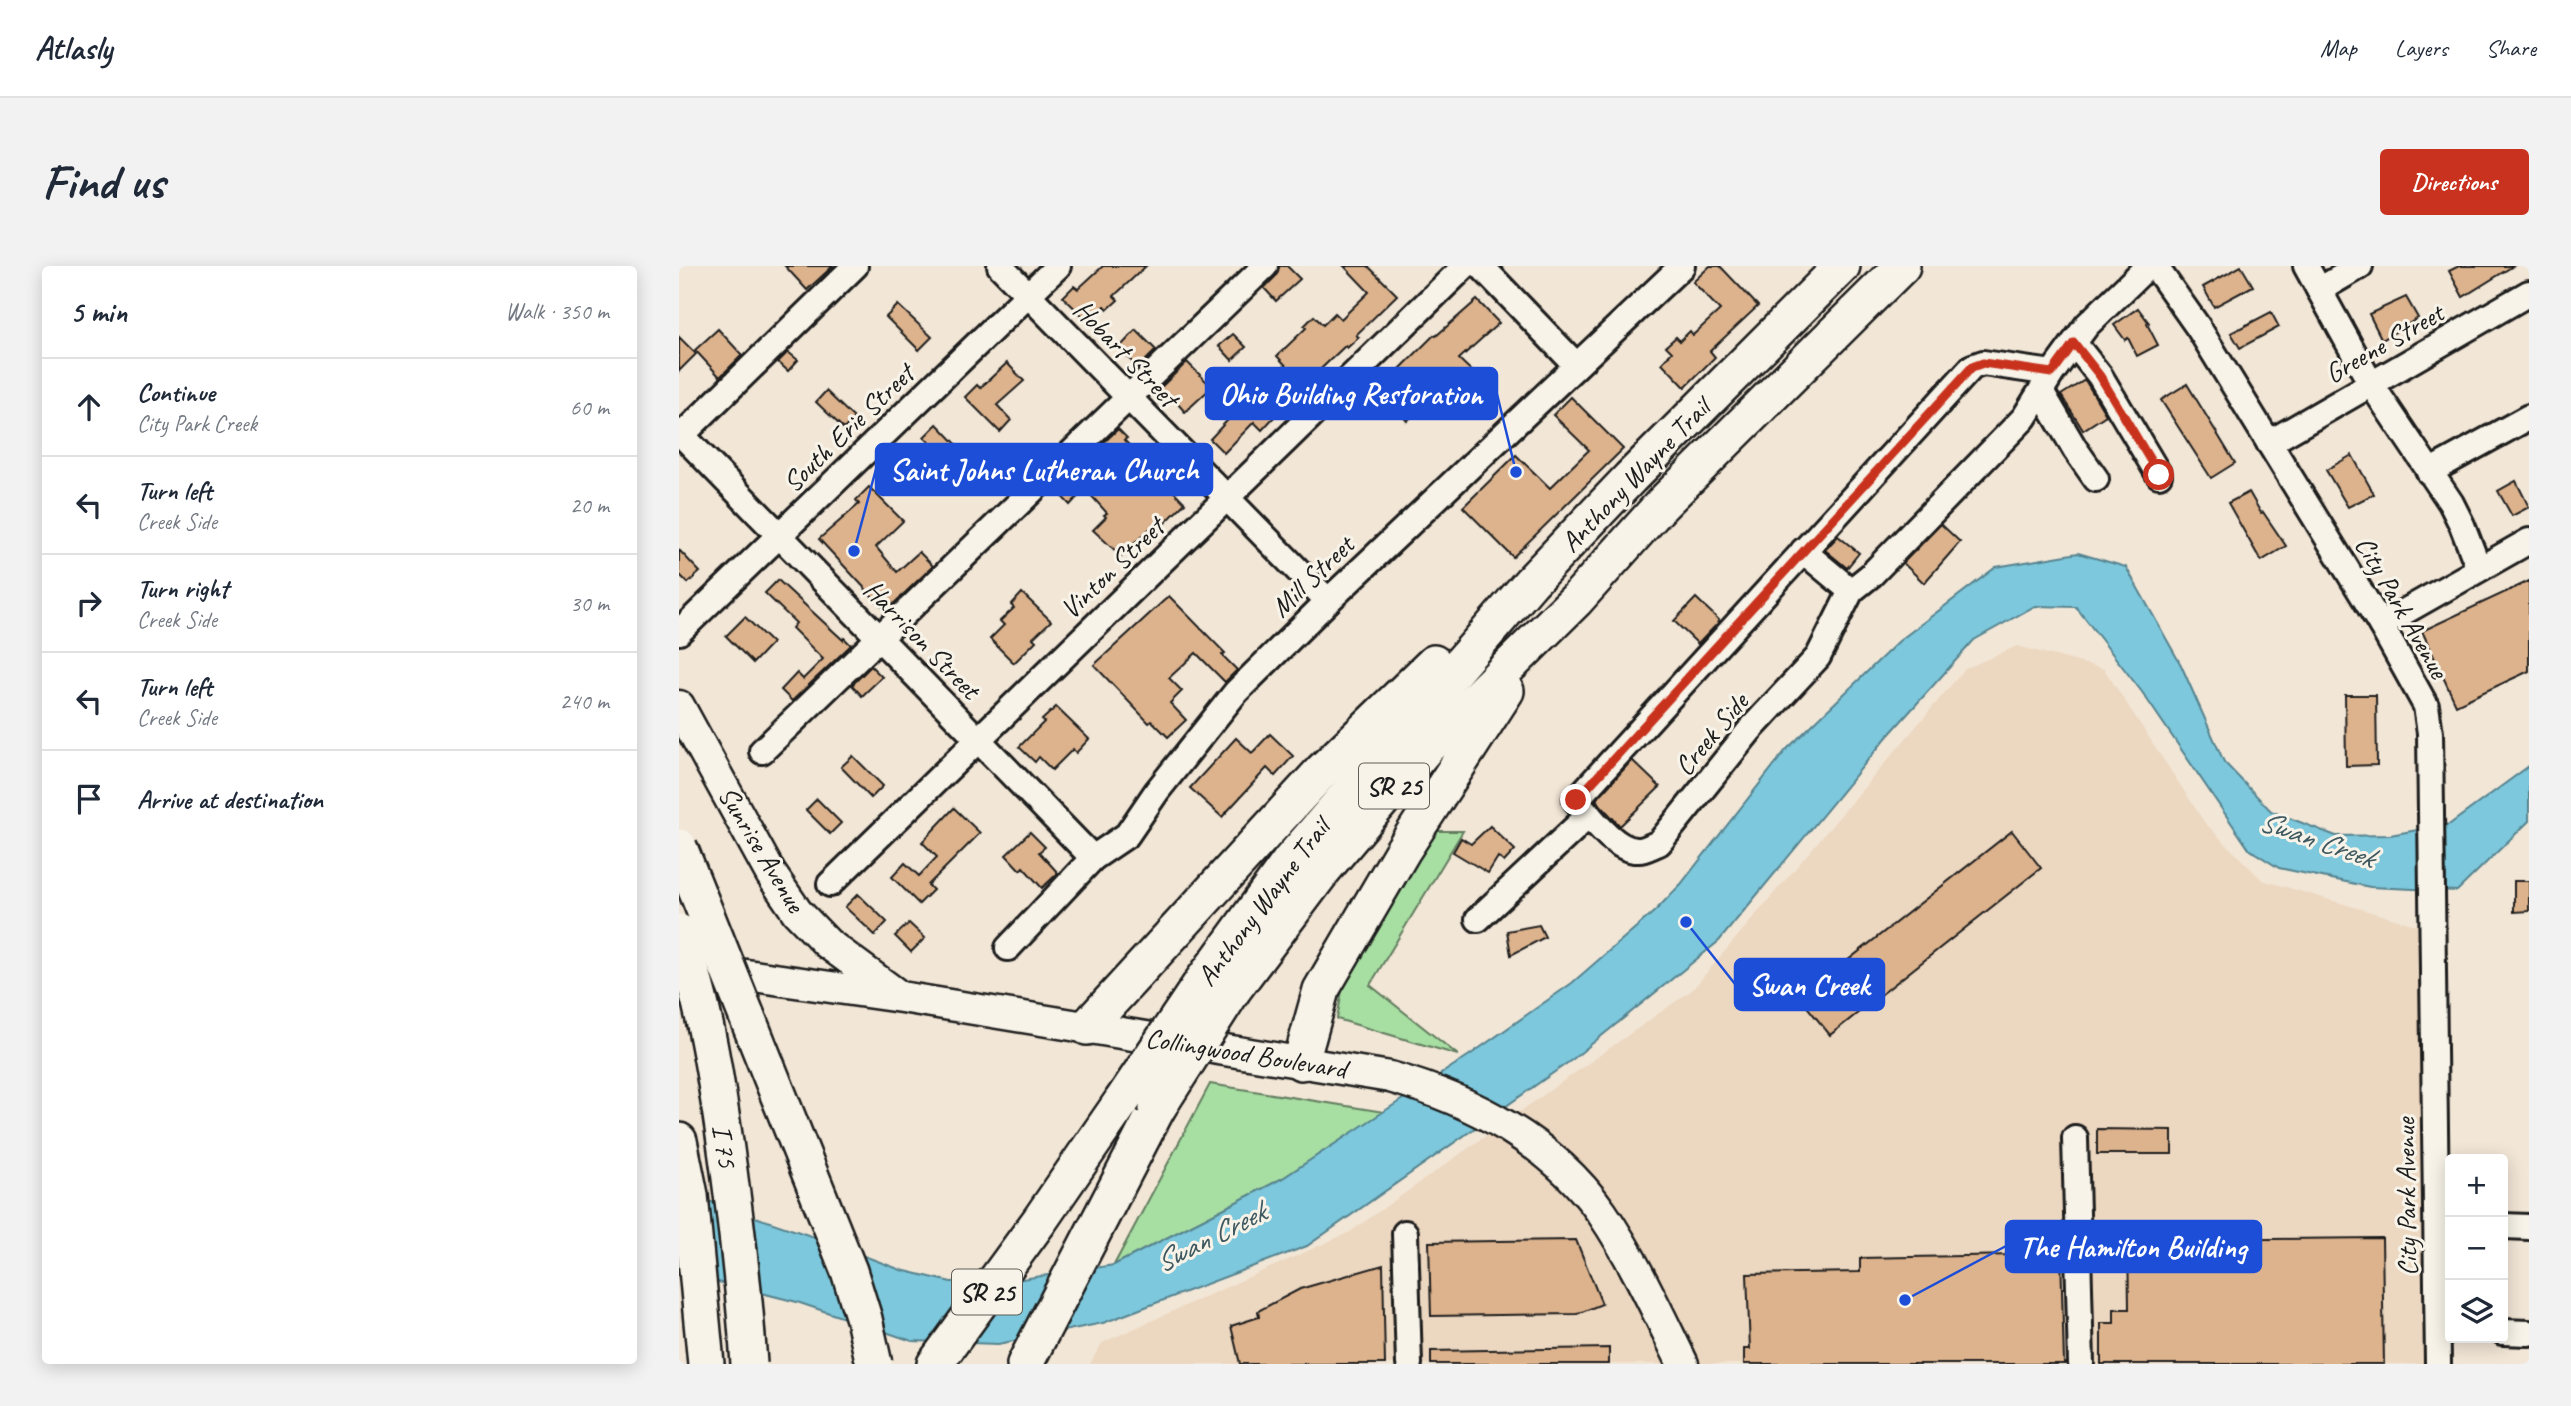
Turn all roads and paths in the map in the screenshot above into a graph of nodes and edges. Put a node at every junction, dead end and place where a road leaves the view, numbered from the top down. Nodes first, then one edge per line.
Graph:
1 (855, 266) edge
2 (999, 266) edge
3 (1058, 266) edge
4 (1265, 266) edge
5 (1465, 266) edge
6 (1481, 266) edge
7 (1682, 266) edge
8 (1842, 266) edge
9 (1902, 266) edge
10 (2148, 266) edge
11 (2155, 266) edge
12 (2306, 266) edge
13 (2360, 266) edge
14 (2319, 290) junction
15 (2529, 293) edge
16 (1028, 295) junction
17 (2074, 343) junction
18 (1576, 365) junction
19 (2047, 382) junction
20 (2371, 384) junction
21 (1128, 398) junction
22 (2529, 417) edge
23 (680, 433) edge
24 (2269, 443) junction
25 (2429, 472) junction
26 (2159, 475) dead end
27 (2096, 479) dead end
28 (1226, 498) junction
29 (780, 536) junction
30 (2529, 541) edge
31 (1803, 551) junction
32 (2479, 569) junction
33 (1531, 582) junction
34 (1851, 591) junction
35 (1576, 600) junction
36 (1328, 601) junction
37 (2381, 625) junction
38 (679, 632) edge
39 (879, 638) junction
40 (679, 706) edge
41 (978, 740) junction
42 (762, 751) dead end
43 (1589, 815) junction
44 (679, 847) edge
45 (1093, 858) junction
46 (830, 884) dead end
47 (1478, 919) dead end
48 (679, 932) edge
49 (1008, 948) dead end
50 (679, 966) edge
51 (1217, 986) junction
52 (901, 997) junction
53 (1087, 1027) junction
54 (1301, 1062) junction
55 (2075, 1138) dead end
56 (679, 1142) edge
57 (2443, 1225) edge
58 (2508, 1226) edge
59 (2529, 1227) edge
60 (1405, 1233) dead end
61 (2444, 1332) edge
62 (2508, 1332) edge
63 (2529, 1333) edge
64 (706, 1364) edge
65 (749, 1364) edge
66 (873, 1364) edge
67 (935, 1364) edge
68 (1025, 1364) edge
69 (1409, 1364) edge
70 (1683, 1364) edge
71 (2081, 1364) edge
72 (2438, 1364) edge

1 - 23 street
2 - 16 street, Hobart Street
3 - 16 street, South Erie Street
4 - 21 street
5 - 28 street, Vinton Street
6 - 18 street
7 - 18 street, Mill Street
8 - 33 highway, Anthony Wayne Trail / SR 25
9 - 35 highway, Anthony Wayne Trail / SR 25
10 - 17 street, Creek Side
11 - 24 street, City Park Avenue
12 - 14 street
13 - 14 street
14 - 20 street
15 - 20 street, Greene Street
16 - 21 street, Hobart Street
16 - 29 street, South Erie Street
17 - 19 street, Creek Side
17 - 26 street
18 - 36 street, Mill Street
19 - 27 street
19 - 31 street, Creek Side
19 - 34 street, Creek Side
20 - 24 street, Greene Street
20 - 25 street
21 - 28 street, Hobart Street
21 - 39 street
22 - 25 street
23 - 29 street, Harrison Street
24 - 37 street, City Park Avenue
25 - 32 street
28 - 36 street, Hobart Street
28 - 41 street, Vinton Street
29 - 38 street, South Erie Street
29 - 39 street, Harrison Street
30 - 32 street
31 - 34 street
31 - 43 street, Creek Side
32 - 37 street
33 - 51 highway, Anthony Wayne Trail / SR 25
33 - 53 highway
34 - 43 street, Creek Side
35 - 51 highway, Anthony Wayne Trail / SR 25
35 - 54 highway
36 - 45 street, Mill Street
37 - 57 street, City Park Avenue
39 - 41 street, Harrison Street
39 - 42 street
40 - 52 main road, Sunrise Avenue
41 - 45 street, Harrison Street
41 - 46 street, Vinton Street
43 - 47 street
44 - 66 highway, bridge
45 - 49 street, Mill Street
48 - 65 highway, I 75, bridge
50 - 52 main road, Collingwood Boulevard
51 - 67 highway, Anthony Wayne Trail / SR 25, bridge
51 - 68 highway, Anthony Wayne Trail / SR 25, bridge
52 - 53 main road, Collingwood Boulevard
53 - 54 main road, Collingwood Boulevard
54 - 70 main road, Collingwood Boulevard
55 - 71 street
56 - 64 highway, I 75
57 - 61 street, City Park Avenue
58 - 59 street
60 - 69 street
61 - 72 street, City Park Avenue
62 - 63 street

